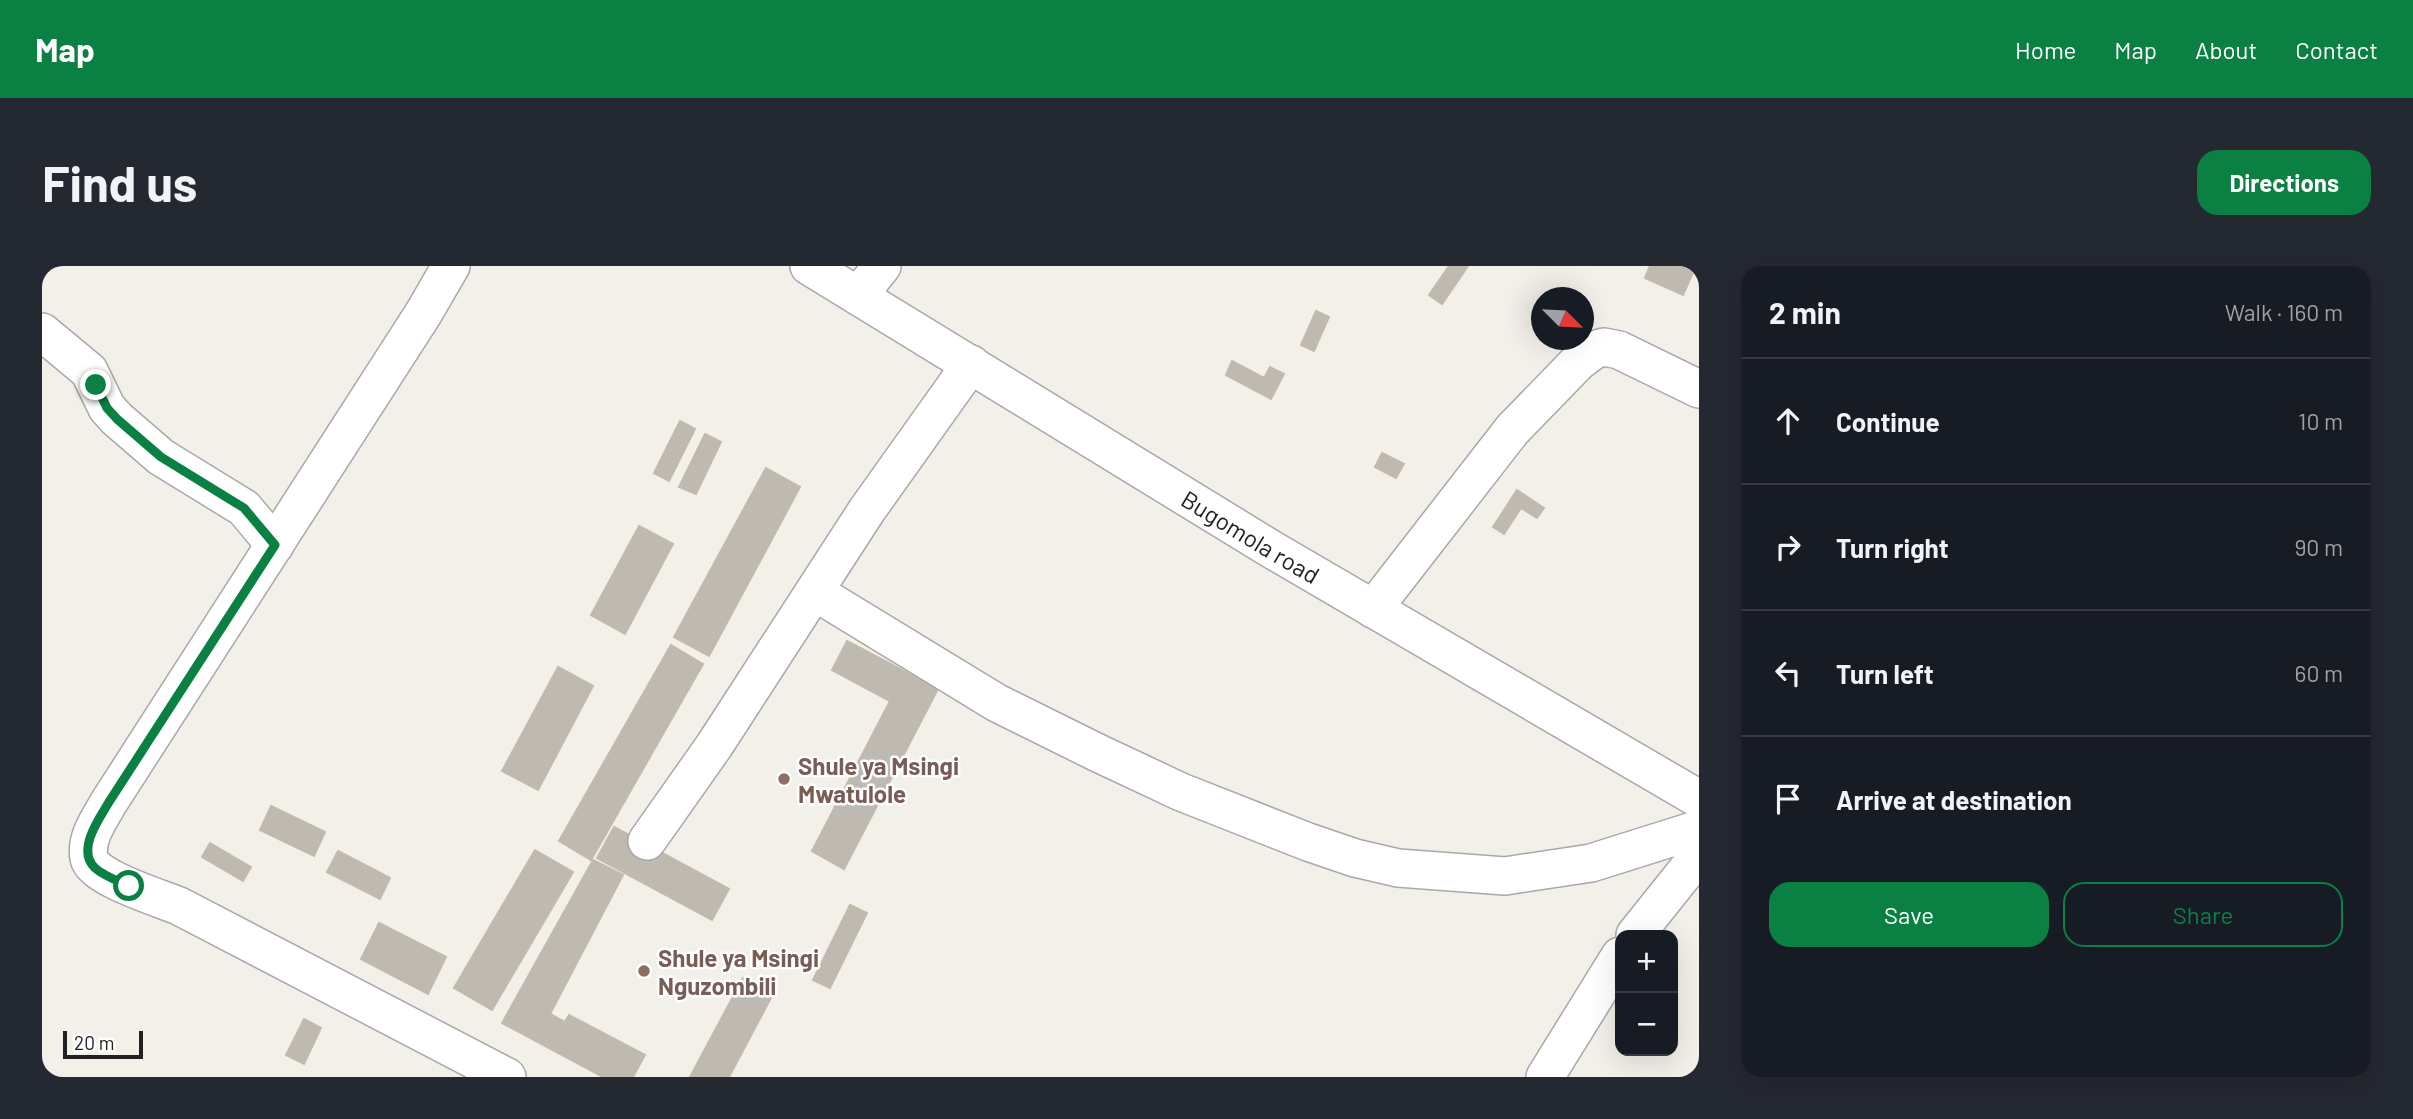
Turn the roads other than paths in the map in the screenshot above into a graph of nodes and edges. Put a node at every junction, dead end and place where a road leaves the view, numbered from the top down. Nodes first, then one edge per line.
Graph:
1 (452, 266) edge
2 (809, 266) edge
3 (882, 266) edge
4 (858, 296) junction
5 (42, 332) edge
6 (971, 364) junction
7 (1699, 389) edge
8 (275, 545) junction
9 (814, 592) junction
10 (1373, 609) junction
11 (1699, 799) edge
12 (1699, 829) edge
13 (647, 841) dead end
14 (1699, 855) edge
15 (1639, 930) edge
16 (1615, 964) edge
17 (507, 1077) edge
18 (1545, 1077) edge

1 - 8 street
2 - 4 street, Bugomola road
3 - 4 street
4 - 6 street, Bugomola road
5 - 8 street
6 - 9 street
6 - 10 street, Bugomola road
7 - 10 street
8 - 17 street
9 - 12 street
9 - 13 street
10 - 11 street, Bugomola road
14 - 15 street
16 - 18 street

